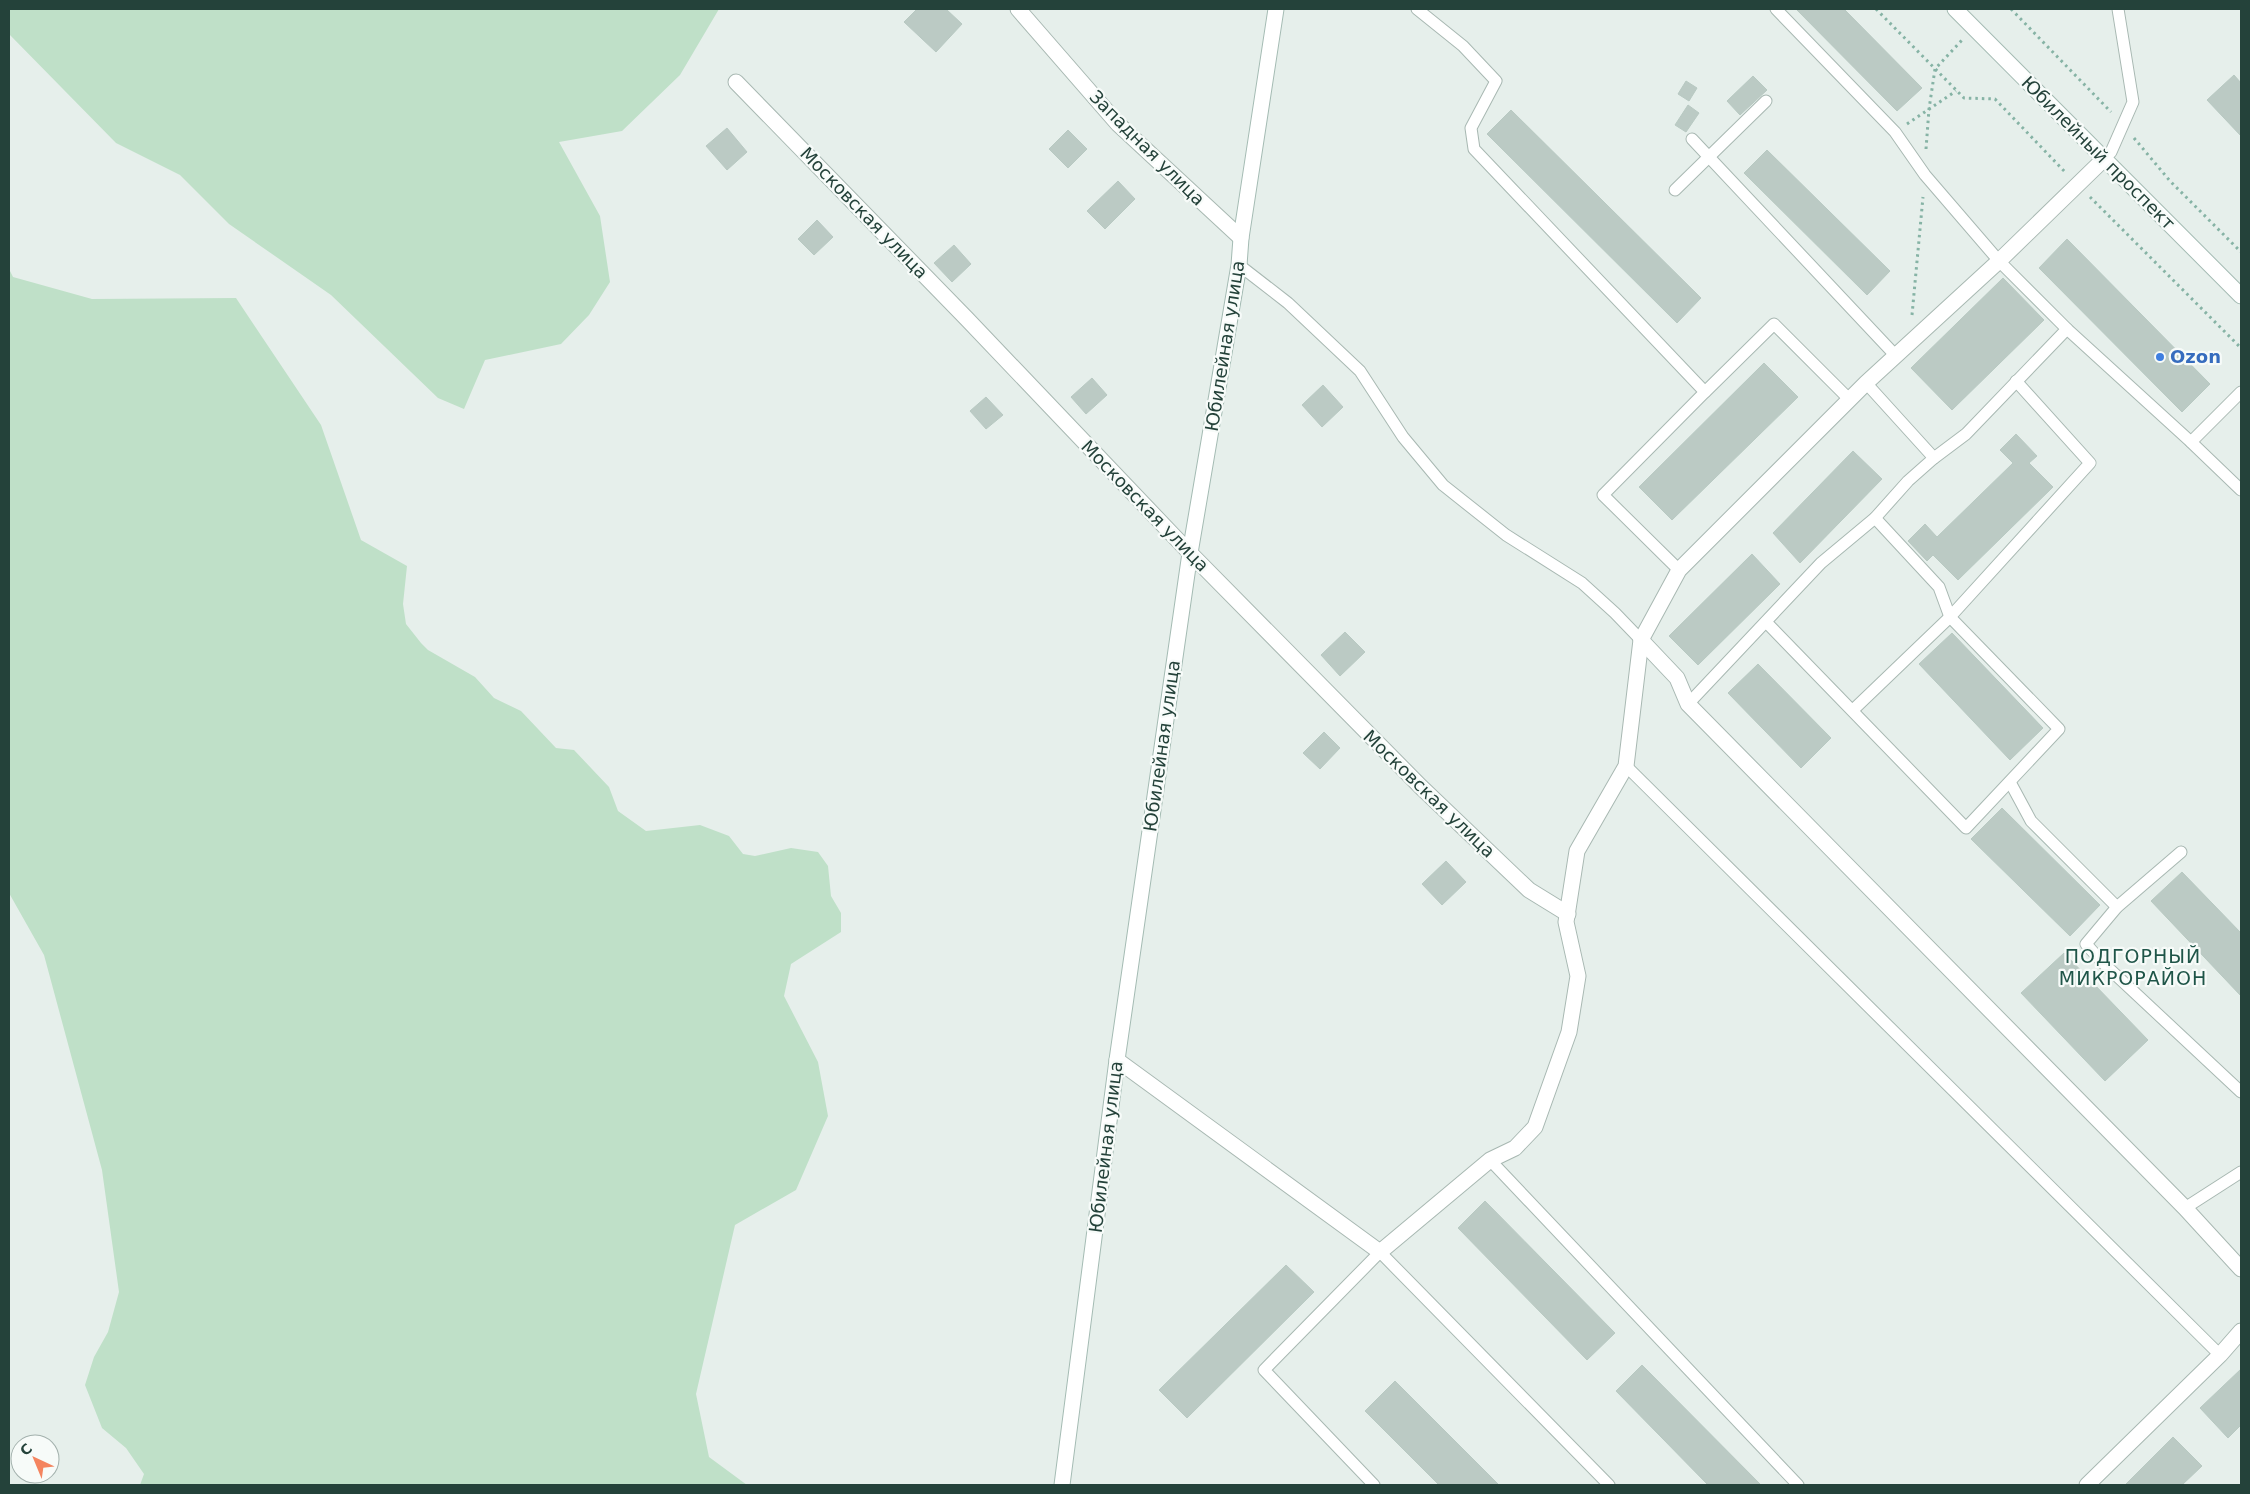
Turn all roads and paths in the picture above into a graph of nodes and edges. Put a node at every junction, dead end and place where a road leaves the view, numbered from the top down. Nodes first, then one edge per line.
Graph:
1 (1018, 9) edge
2 (1276, 9) edge
3 (1416, 9) edge
4 (1776, 9) edge
5 (1876, 9) edge
6 (1955, 9) edge
7 (2118, 9) edge
8 (1974, 28) junction
9 (1935, 69) junction
10 (736, 82) dead end
11 (1956, 91) junction
12 (1766, 101) dead end
13 (1929, 109) junction
14 (1895, 132) junction
15 (1692, 139) dead end
16 (1710, 156) junction
17 (2104, 160) junction
18 (1925, 175) junction
19 (2078, 186) junction
20 (1675, 190) dead end
21 (1241, 238) junction
22 (1999, 261) junction
23 (1239, 265) junction
24 (2241, 296) edge
25 (2067, 329) junction
26 (1910, 343) junction
27 (2241, 348) edge
28 (1896, 356) junction
29 (2016, 381) junction
30 (1866, 383) junction
31 (1706, 392) junction
32 (2241, 392) edge
33 (1850, 400) junction
34 (2191, 442) junction
35 (1934, 458) junction
36 (2241, 490) edge
37 (1875, 518) junction
38 (1190, 553) junction
39 (1679, 570) junction
40 (1950, 617) junction
41 (1766, 622) junction
42 (1641, 640) junction
43 (1688, 704) junction
44 (1853, 710) junction
45 (1626, 766) junction
46 (2010, 782) junction
47 (2180, 852) dead end
48 (2117, 907) junction
49 (1568, 914) junction
50 (1117, 1060) junction
51 (2241, 1092) edge
52 (1490, 1160) junction
53 (2241, 1172) edge
54 (2185, 1208) junction
55 (1380, 1252) junction
56 (2241, 1269) edge
57 (2241, 1330) edge
58 (2220, 1355) junction
59 (1062, 1485) edge
60 (1374, 1485) edge
61 (1609, 1485) edge
62 (1798, 1485) edge
63 (2087, 1485) edge

1 - 21 street, Западная улица
2 - 21 street, Юбилейная улица
3 - 31 lane
4 - 14 lane
5 - 9 path
6 - 8 street, Юбилейный проспект
7 - 17 lane
8 - 9 path
8 - 17 street, Юбилейный проспект
9 - 11 path
9 - 13 path
10 - 38 street, Московская улица
11 - 13 path
11 - 19 path
12 - 16 lane
13 - 14 path
13 - 18 path
14 - 18 lane
15 - 16 lane
16 - 20 lane
16 - 28 lane
17 - 19 street
17 - 24 street, Юбилейный проспект
18 - 22 lane
18 - 26 path
19 - 22 street
19 - 27 path
21 - 23 street, Юбилейная улица
22 - 25 lane
22 - 26 street
23 - 38 street, Юбилейная улица
23 - 42 lane
25 - 29 lane
25 - 34 lane
26 - 28 street
28 - 30 street
29 - 35 lane
29 - 40 lane
30 - 33 street
30 - 35 lane
31 - 33 lane
31 - 39 lane
32 - 34 lane
33 - 39 street
34 - 36 lane
35 - 37 lane
37 - 40 lane
37 - 41 lane
38 - 49 street, Московская улица
38 - 50 street, Юбилейная улица
39 - 42 street
40 - 44 lane
40 - 46 lane
41 - 43 lane
41 - 44 lane
42 - 43 street
42 - 45 street
43 - 54 street
44 - 46 lane
45 - 49 street
45 - 58 lane
46 - 48 lane
47 - 48 lane
48 - 51 lane
49 - 52 street
50 - 55 street
50 - 59 street, Юбилейная улица
52 - 55 street
52 - 62 lane
53 - 54 lane
54 - 56 street
55 - 60 lane
55 - 61 lane
57 - 58 street
58 - 63 street

